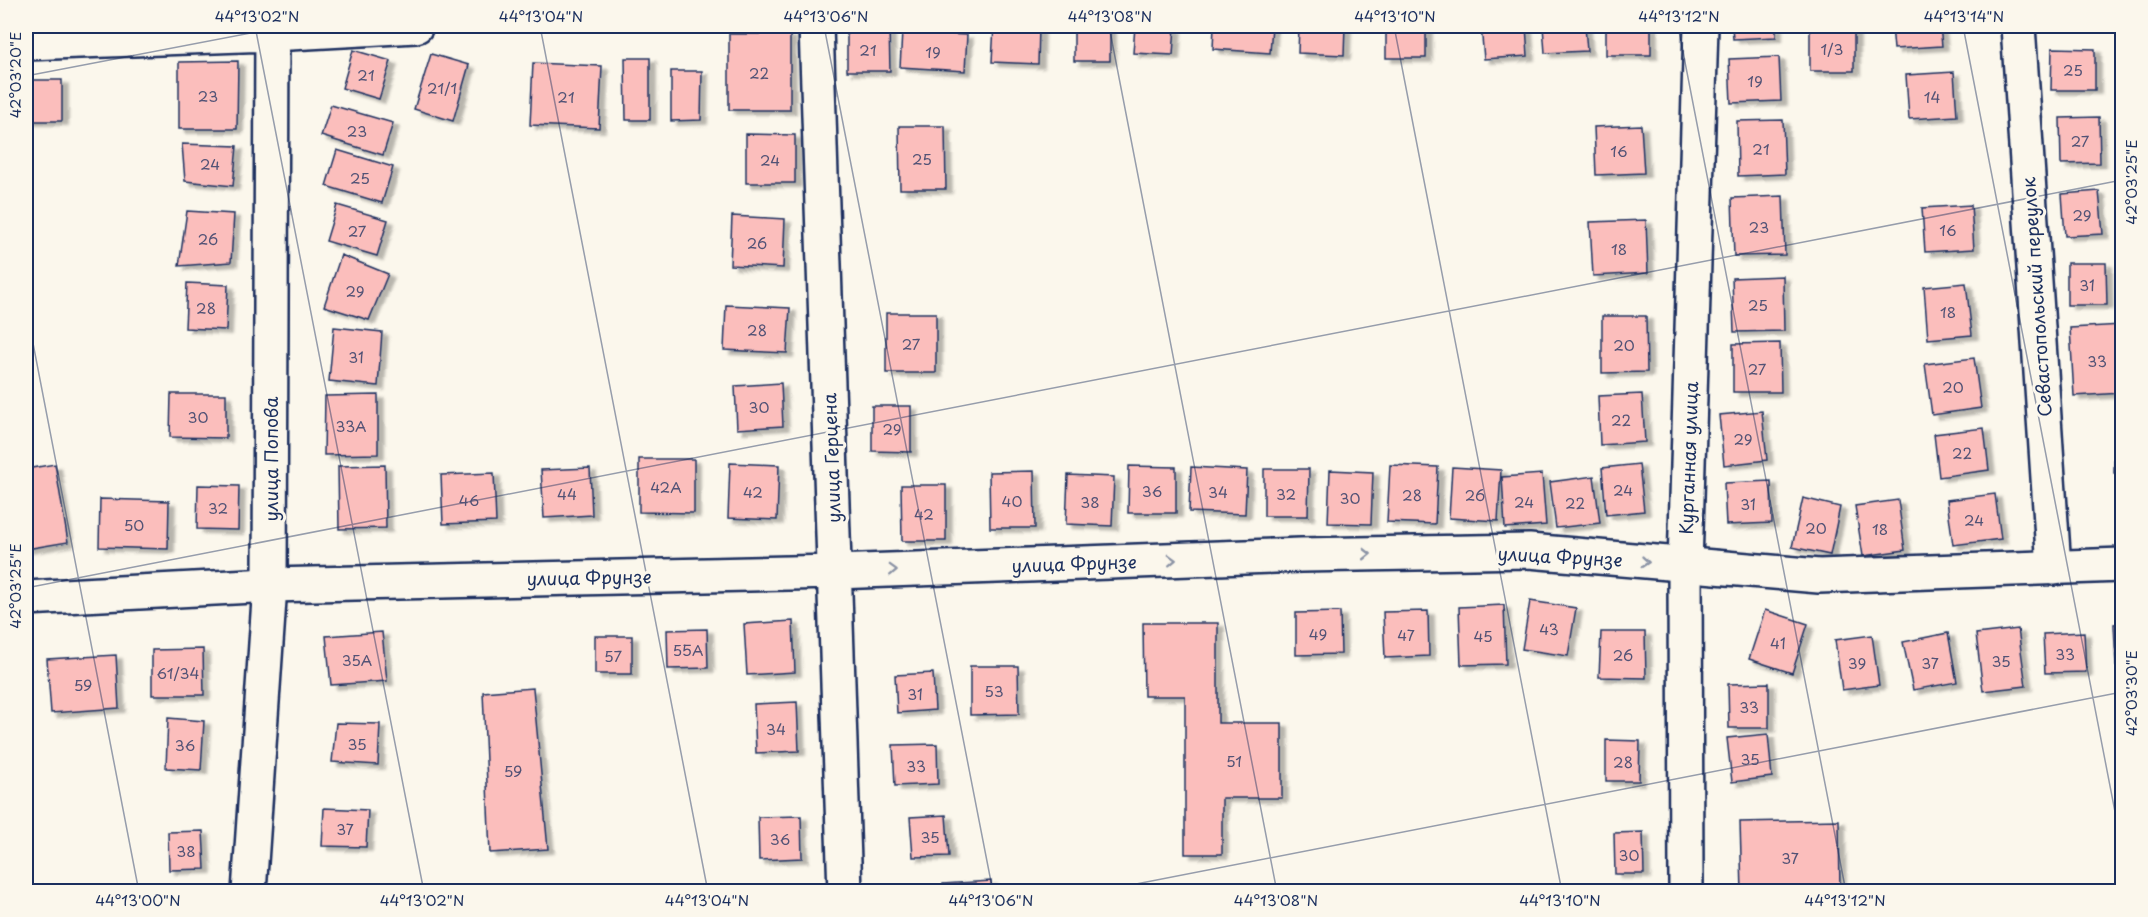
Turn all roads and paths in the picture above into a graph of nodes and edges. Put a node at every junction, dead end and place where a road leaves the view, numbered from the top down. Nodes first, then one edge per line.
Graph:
1 (416, 26) edge
2 (816, 26) edge
3 (1701, 26) edge
4 (2018, 26) edge
5 (272, 30) edge
6 (26, 44) edge
7 (1685, 565) junction
8 (2122, 565) edge
9 (2055, 568) junction
10 (835, 572) junction
11 (270, 585) junction
12 (26, 598) edge
13 (249, 891) edge
14 (845, 891) edge
15 (1686, 891) edge

1 - 5 street
2 - 10 street, улица Герцена
3 - 7 street, Курганная улица
4 - 9 street, Севастопольский переулок
5 - 6 street
5 - 11 street, улица Попова
7 - 9 street, улица Фрунзе
10 -> 7 street, улица Фрунзе
7 - 15 street, Курганная улица
8 - 9 street, улица Фрунзе
10 - 11 street, улица Фрунзе
10 - 14 street, улица Герцена
11 - 12 street, улица Фрунзе
11 - 13 street, улица Попова

